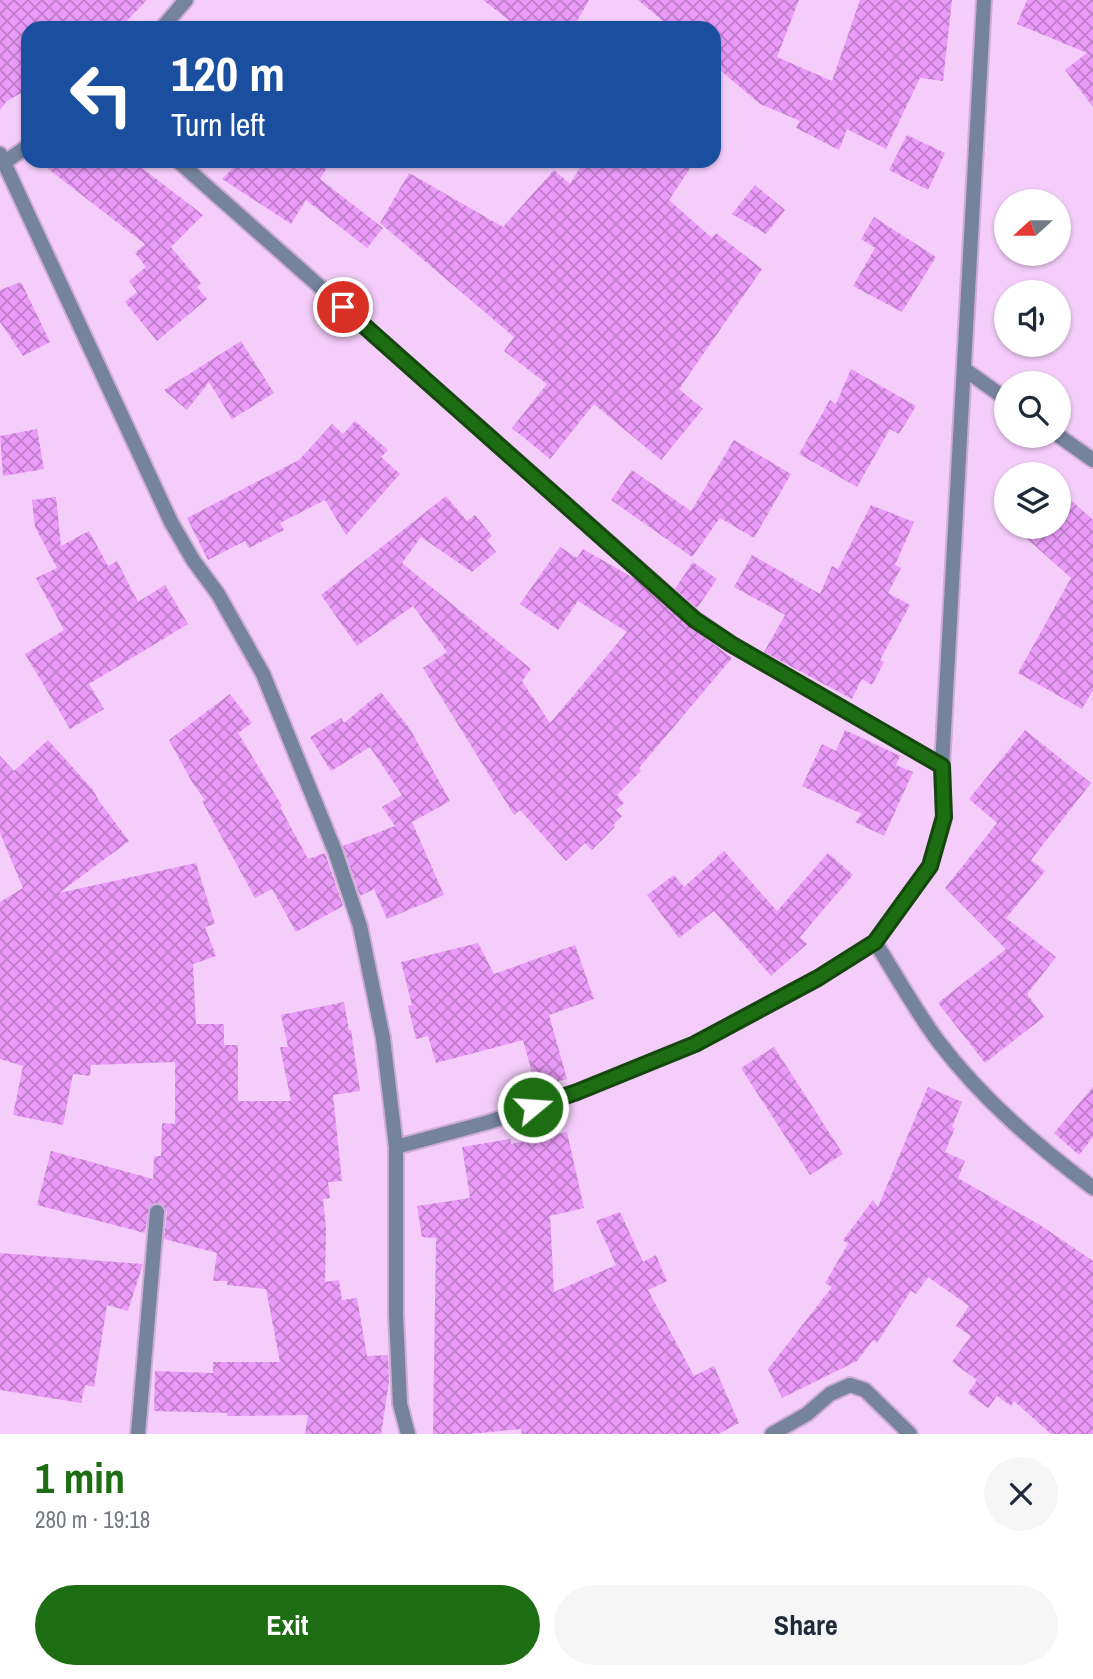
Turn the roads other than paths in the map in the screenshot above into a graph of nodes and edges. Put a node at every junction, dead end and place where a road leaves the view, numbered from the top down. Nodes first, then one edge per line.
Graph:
1 (186, 0) edge
2 (984, 0) edge
3 (168, 21) edge
4 (21, 149) edge
5 (2, 158) edge
6 (186, 168) edge
7 (964, 369) junction
8 (994, 390) edge
9 (1071, 444) edge
10 (1093, 460) edge
11 (942, 766) junction
12 (875, 942) junction
13 (396, 1147) junction
14 (1093, 1188) edge
15 (157, 1212) dead end
16 (138, 1434) edge
17 (408, 1434) edge
18 (772, 1434) edge
19 (909, 1434) edge

1 - 3 street
2 - 7 street
4 - 5 street
5 - 13 street
6 - 11 street
7 - 8 street
7 - 11 street
9 - 10 street
11 - 12 street
12 - 13 street
12 - 14 street
13 - 17 street
15 - 16 street
18 - 19 street

